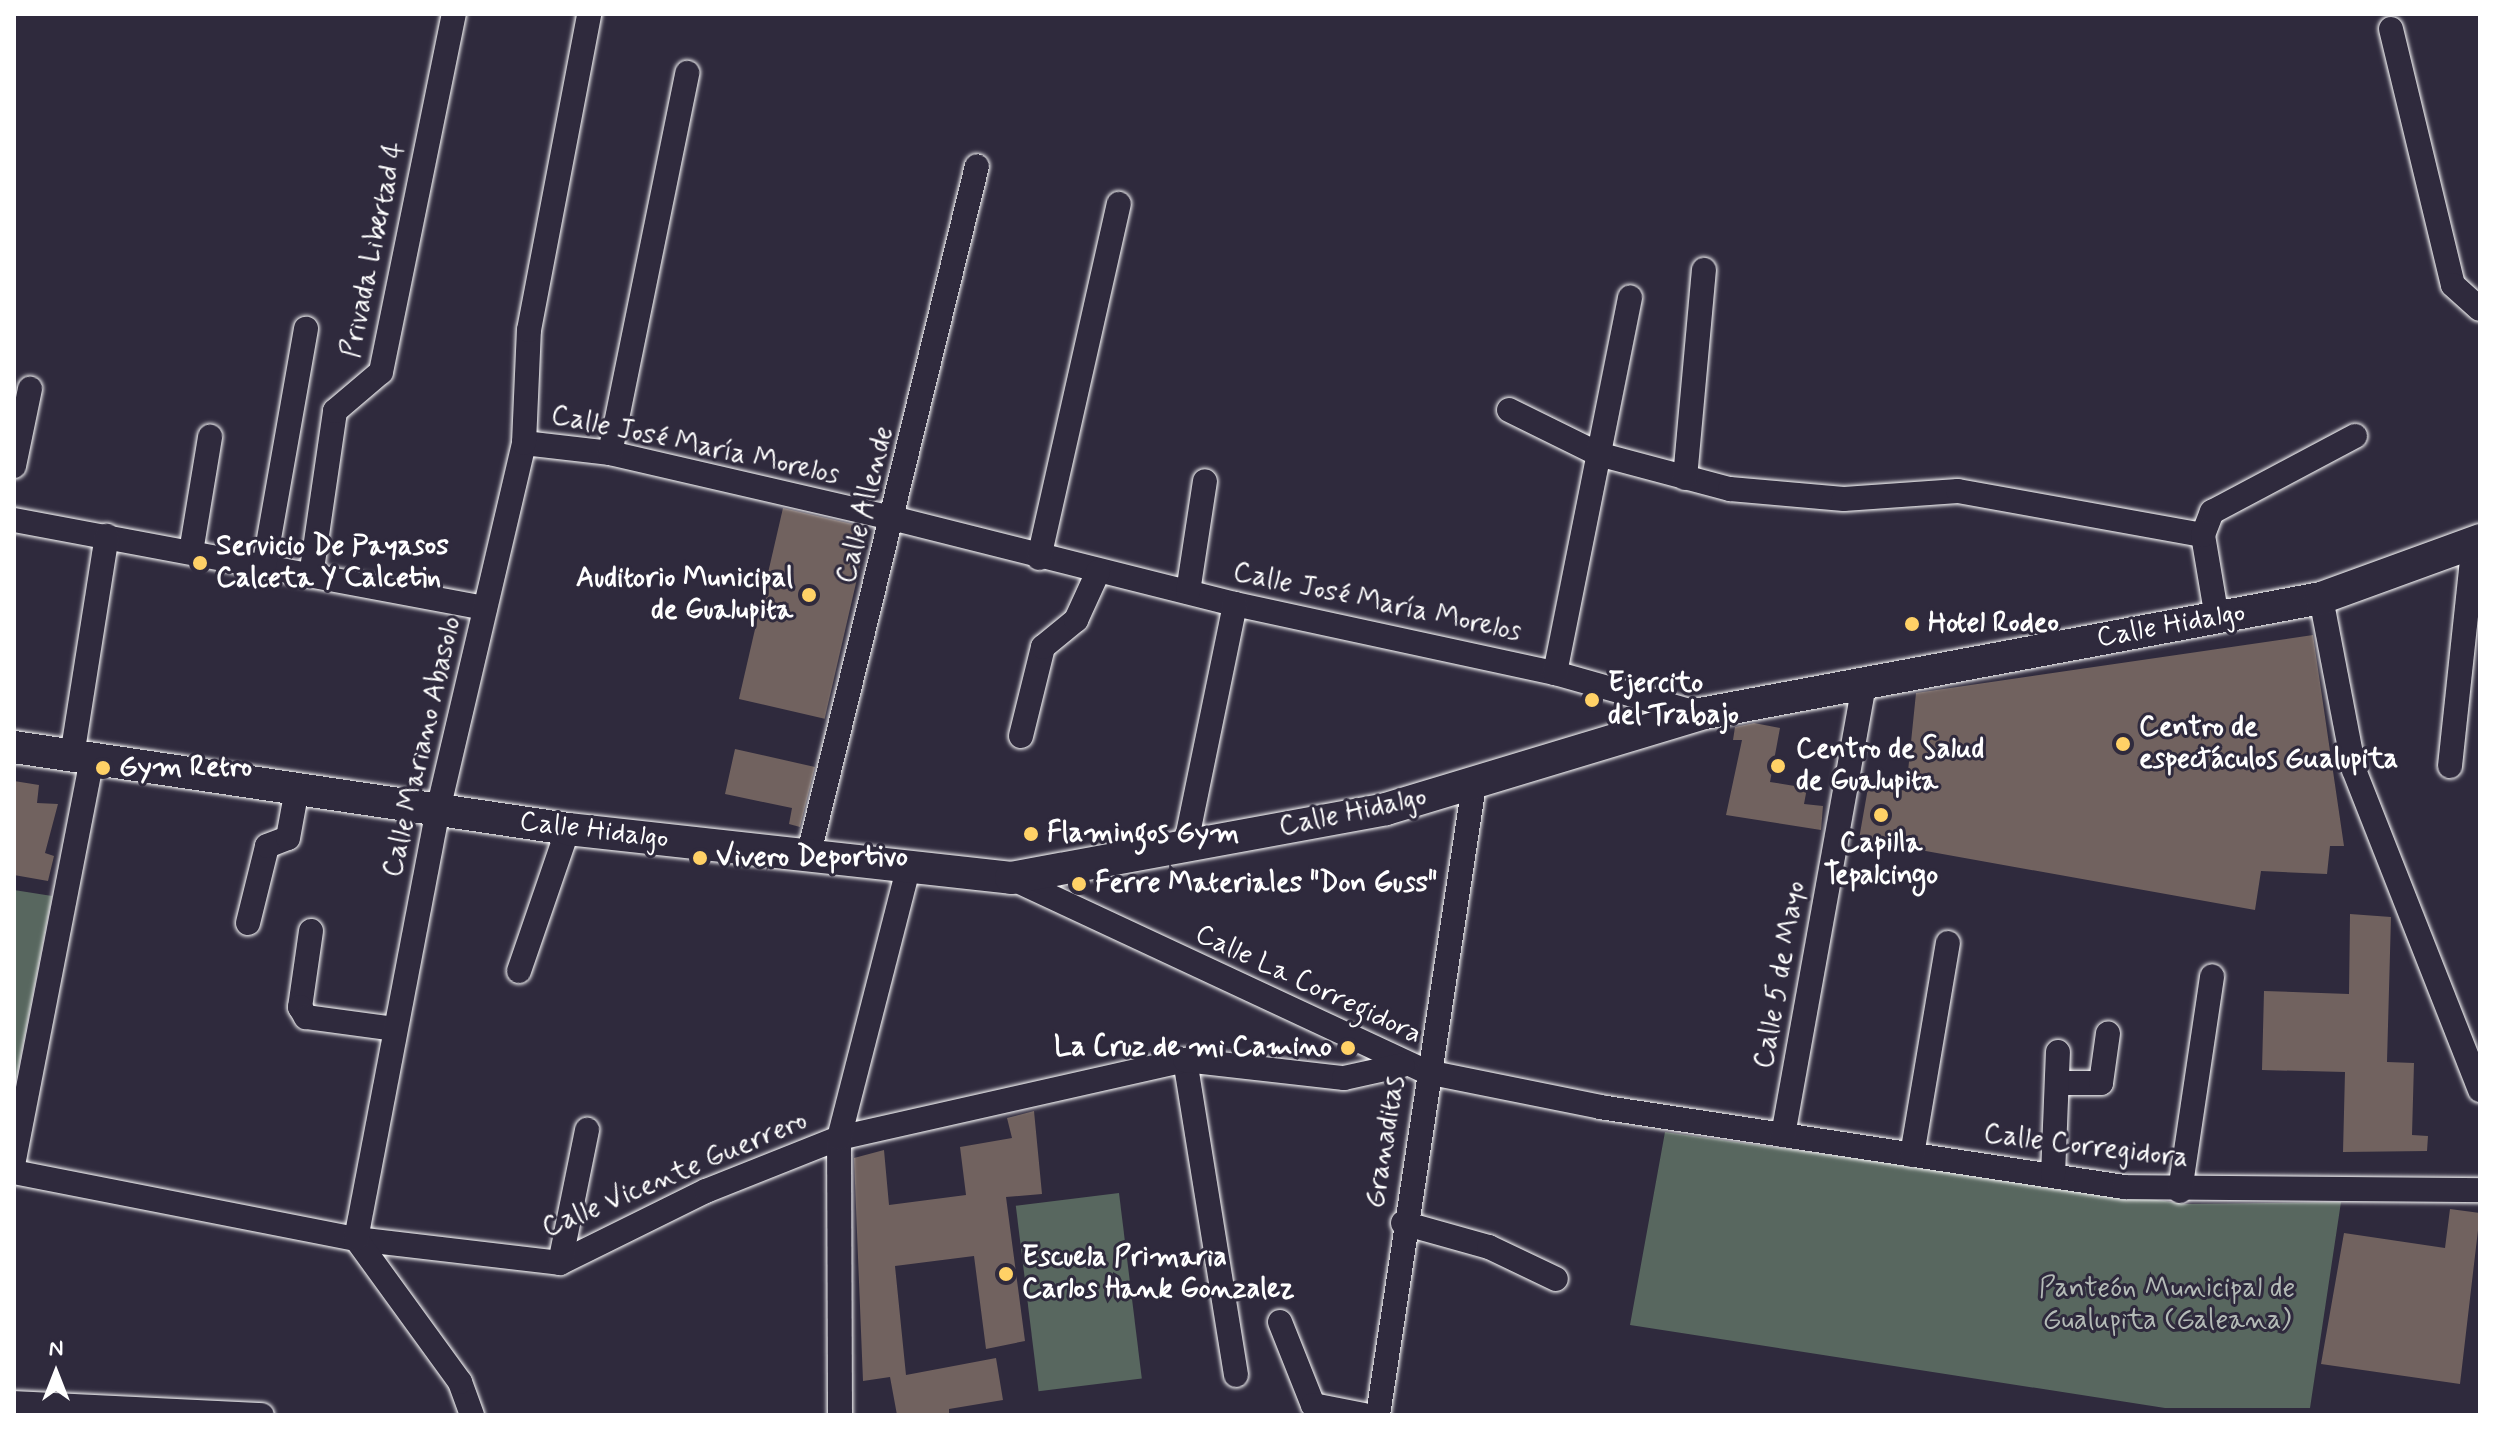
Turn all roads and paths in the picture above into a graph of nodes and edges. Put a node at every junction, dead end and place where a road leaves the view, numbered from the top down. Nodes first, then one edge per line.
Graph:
1 (454, 14) edge
2 (589, 14) edge
3 (2391, 29) dead end
4 (687, 73) dead end
5 (977, 166) dead end
6 (1119, 204) dead end
7 (1704, 270) dead end
8 (1630, 297) dead end
9 (2480, 309) edge
10 (306, 329) dead end
11 (30, 389) dead end
12 (1509, 410) dead end
13 (2355, 436) dead end
14 (210, 437) dead end
15 (524, 443) junction
16 (610, 453) junction
17 (1598, 454) junction
18 (14, 466) edge
19 (1685, 478) junction
20 (1205, 481) dead end
21 (892, 518) junction
22 (14, 520) edge
23 (2203, 535) junction
24 (107, 536) junction
25 (2477, 541) edge
26 (191, 552) junction
27 (1039, 558) junction
28 (264, 567) junction
29 (1098, 572) junction
30 (311, 576) junction
31 (1188, 592) junction
32 (2321, 598) junction
33 (1235, 604) junction
34 (485, 608) junction
35 (2217, 618) junction
36 (1555, 673) junction
37 (1864, 683) junction
38 (1700, 714) junction
39 (1021, 736) dead end
40 (14, 747) edge
41 (82, 758) junction
42 (2450, 766) dead end
43 (1474, 785) junction
44 (297, 789) junction
45 (438, 810) junction
46 (568, 829) junction
47 (1185, 848) junction
48 (808, 857) junction
49 (908, 869) junction
50 (1011, 878) junction
51 (248, 923) dead end
52 (311, 931) dead end
53 (1948, 943) dead end
54 (519, 971) dead end
55 (2212, 976) dead end
56 (395, 1029) junction
57 (2108, 1033) dead end
58 (2058, 1052) dead end
59 (1185, 1060) junction
60 (1403, 1065) junction
61 (1427, 1072) junction
62 (2061, 1083) junction
63 (2480, 1090) edge
64 (587, 1130) dead end
65 (1783, 1135) junction
66 (839, 1138) junction
67 (1912, 1155) junction
68 (14, 1160) edge
69 (14, 1172) edge
70 (2053, 1175) junction
71 (2480, 1190) edge
72 (2180, 1191) junction
73 (1403, 1223) junction
74 (356, 1239) junction
75 (560, 1263) junction
76 (1556, 1279) dead end
77 (1280, 1322) dead end
78 (1236, 1375) dead end
79 (14, 1403) edge
80 (262, 1415) edge
81 (472, 1415) edge
82 (840, 1415) edge
83 (1364, 1415) edge
84 (1378, 1415) edge

1 - 30 street, Privada Libertad 4
2 - 15 street, Calle Mariano Abasolo
3 - 9 street
4 - 16 street
5 - 21 street, Calle Allende
6 - 27 street
7 - 19 street
8 - 17 street
10 - 28 street
11 - 18 street
12 - 17 street
13 - 23 street
14 - 26 street
15 - 16 street, Calle José María Morelos
15 - 34 street, Calle Mariano Abasolo
16 - 21 street, Calle José María Morelos
17 - 19 street
17 - 36 street
19 - 23 street
20 - 31 street
21 - 27 street, Calle José María Morelos
21 - 48 street, Calle Allende
22 - 24 street
23 - 35 street
24 - 26 street
24 - 41 street
25 - 32 main road, Calle Hidalgo
25 - 42 street
26 - 28 street
27 - 29 street, Calle José María Morelos
28 - 30 street
29 - 31 street, Calle José María Morelos
29 - 39 street
30 - 34 street
31 - 33 street, Calle José María Morelos
32 - 35 main road, Calle Hidalgo
32 - 63 street
33 - 36 street, Calle José María Morelos
33 - 47 street
34 - 45 street, Calle Mariano Abasolo
35 - 37 main road, Calle Hidalgo
36 - 38 street, Calle José María Morelos
37 - 38 main road, Calle Hidalgo
37 - 65 street, Calle 5 de Mayo
38 - 43 main road, Calle Hidalgo
40 - 41 main road, Calle Hidalgo
41 - 44 main road, Calle Hidalgo
41 - 68 street
43 - 47 main road, Calle Hidalgo
43 - 61 street, Granaditas
44 - 45 main road, Calle Hidalgo
44 - 51 street
45 - 46 main road, Calle Hidalgo
45 - 56 street, Calle Mariano Abasolo
46 - 48 main road, Calle Hidalgo
46 - 54 street
47 - 50 main road, Calle Hidalgo
48 - 49 main road, Calle Hidalgo
49 - 50 main road, Calle Hidalgo
49 - 66 street
50 - 60 street, Calle La Corregidora
52 - 56 street
53 - 67 street
55 - 72 street
56 - 74 street, Calle Mariano Abasolo
57 - 62 street
58 - 62 street
59 - 60 street, Calle Vicente Guerrero
59 - 66 street, Calle Vicente Guerrero
59 - 78 street
60 - 61 street, Calle La Corregidora
61 - 65 street, Calle La Corregidora
61 - 73 street, Granaditas
62 - 70 street
64 - 75 street
65 - 67 street, Calle Corregidora
66 - 75 street, Calle Vicente Guerrero
66 - 82 street
67 - 70 street, Calle Corregidora
69 - 74 street, Calle Vicente Guerrero
70 - 72 street, Calle Corregidora
71 - 72 street, Calle Corregidora
73 - 76 street
73 - 84 street, Granaditas
74 - 75 street, Calle Vicente Guerrero
74 - 81 street
77 - 83 street
79 - 80 street

